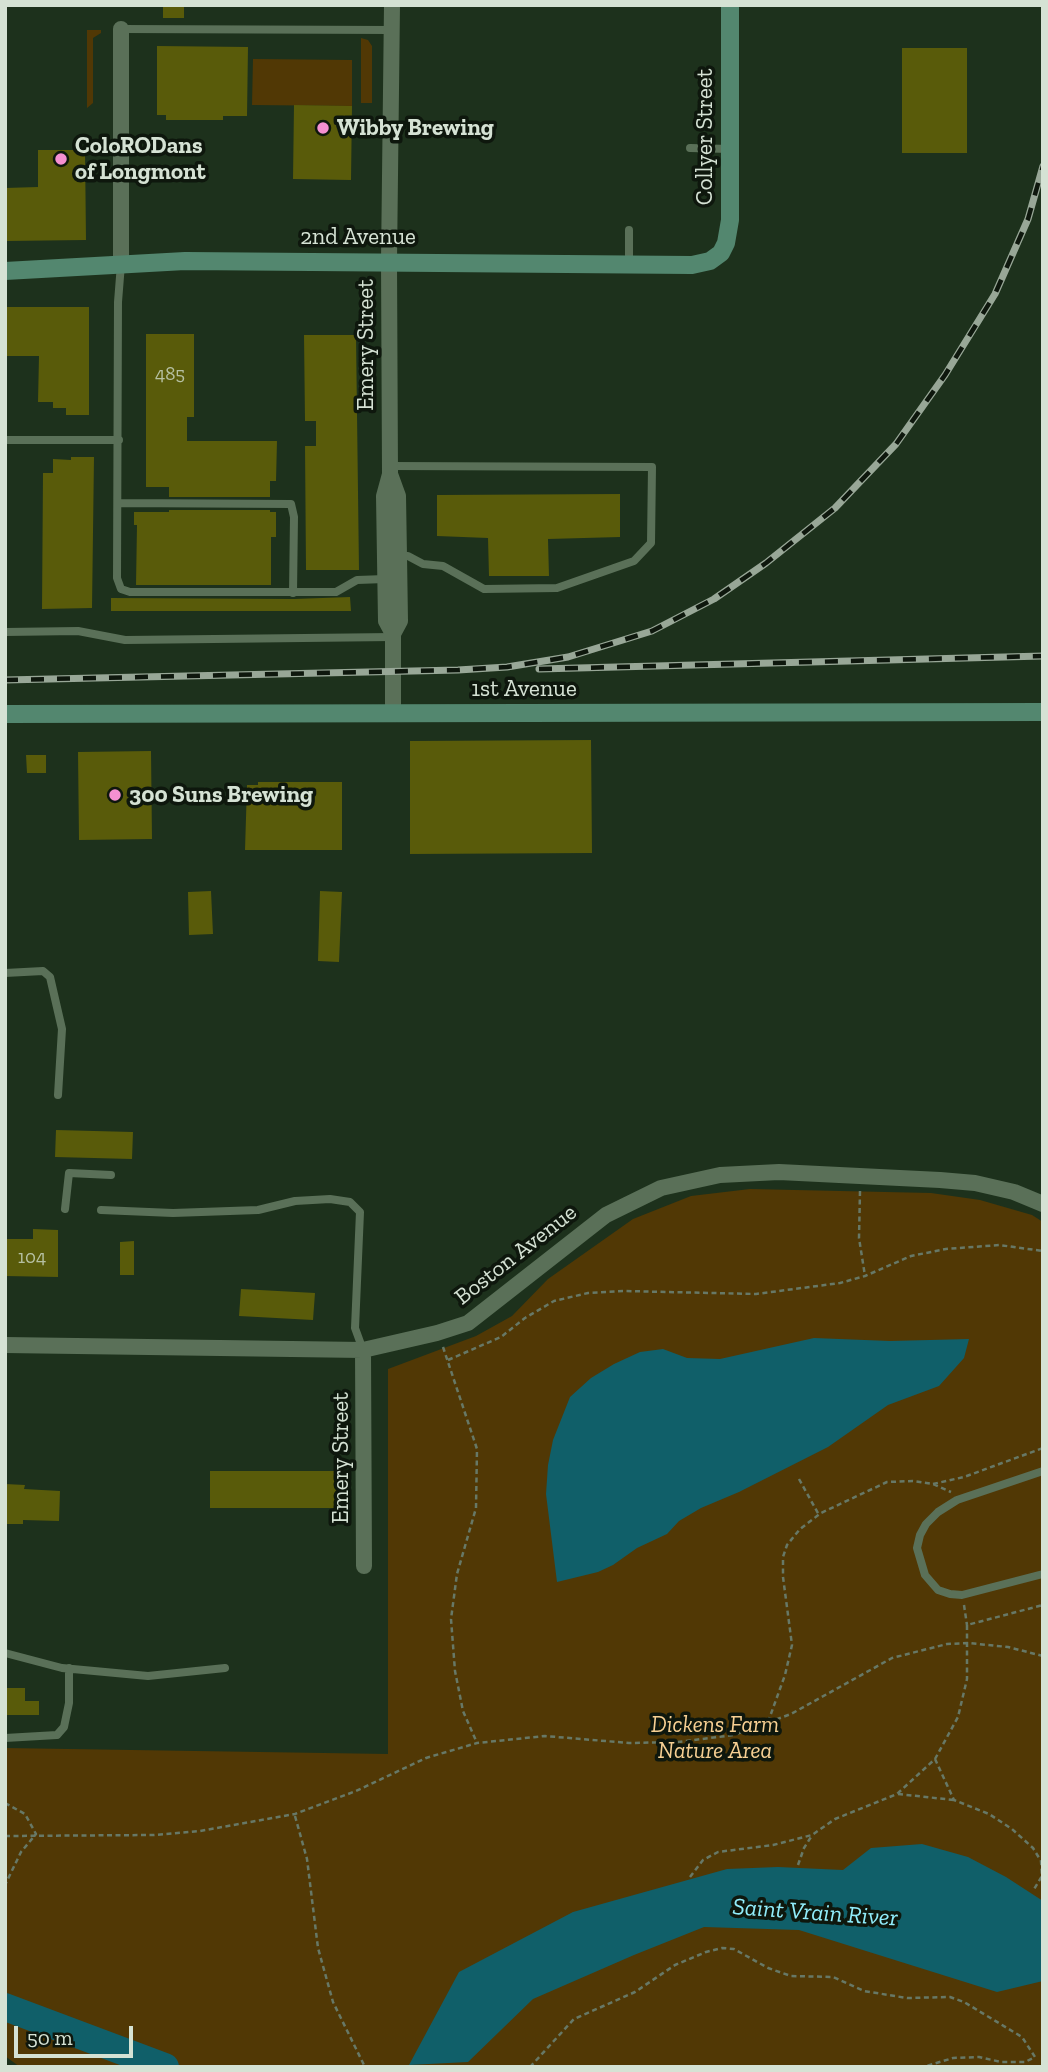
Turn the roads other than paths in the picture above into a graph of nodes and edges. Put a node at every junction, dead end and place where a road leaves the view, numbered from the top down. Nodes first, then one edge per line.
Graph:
1 (392, 5) edge
2 (730, 5) edge
3 (121, 29) joint
4 (392, 30) junction
5 (690, 148) dead end
6 (730, 149) junction
7 (629, 230) dead end
8 (388, 261) junction
9 (710, 261) joint
10 (121, 264) junction
11 (629, 264) junction
12 (5, 271) edge
13 (5, 440) edge
14 (119, 440) junction
15 (390, 470) junction
16 (118, 503) junction
17 (400, 556) junction
18 (385, 579) junction
19 (293, 593) junction
20 (5, 632) edge
21 (393, 635) junction
22 (1043, 712) edge
23 (5, 714) edge
24 (393, 714) junction
25 (5, 973) edge
26 (58, 1095) dead end
27 (111, 1175) dead end
28 (1043, 1204) edge
29 (65, 1209) dead end
30 (101, 1210) dead end
31 (5, 1346) edge
32 (363, 1350) junction
33 (1043, 1471) edge
34 (364, 1566) dead end
35 (1043, 1574) edge
36 (5, 1653) edge
37 (69, 1668) junction
38 (225, 1668) dead end
39 (5, 1738) edge

1 - 4 street, Emery Street
2 - 6 street, Collyer Street
3 - 4 lane
3 - 10 street
4 - 8 street, Emery Street
5 - 6 lane
6 - 9 street, Collyer Street
7 - 11 lane
8 - 10 street, 2nd Avenue
8 - 11 street, 2nd Avenue
8 - 15 street, Emery Street
9 - 11 street, 2nd Avenue
10 - 12 street, 2nd Avenue
10 - 14 lane
13 - 14 lane
14 - 16 lane
15 - 17 street, Emery Street
15 - 17 lane
15 - 18 street, Emery Street
16 - 19 lane
16 - 19 lane
17 - 21 street, Emery Street
18 - 19 lane
18 - 21 street, Emery Street
20 - 21 lane
21 - 24 street, Emery Street
22 - 24 street, 1st Avenue
23 - 24 street, 1st Avenue
25 - 26 lane
27 - 29 lane
28 - 32 street, Boston Avenue
30 - 32 lane
31 - 32 street, Boston Avenue
32 - 34 street, Emery Street
33 - 35 lane
36 - 37 lane
37 - 38 lane
37 - 39 lane

